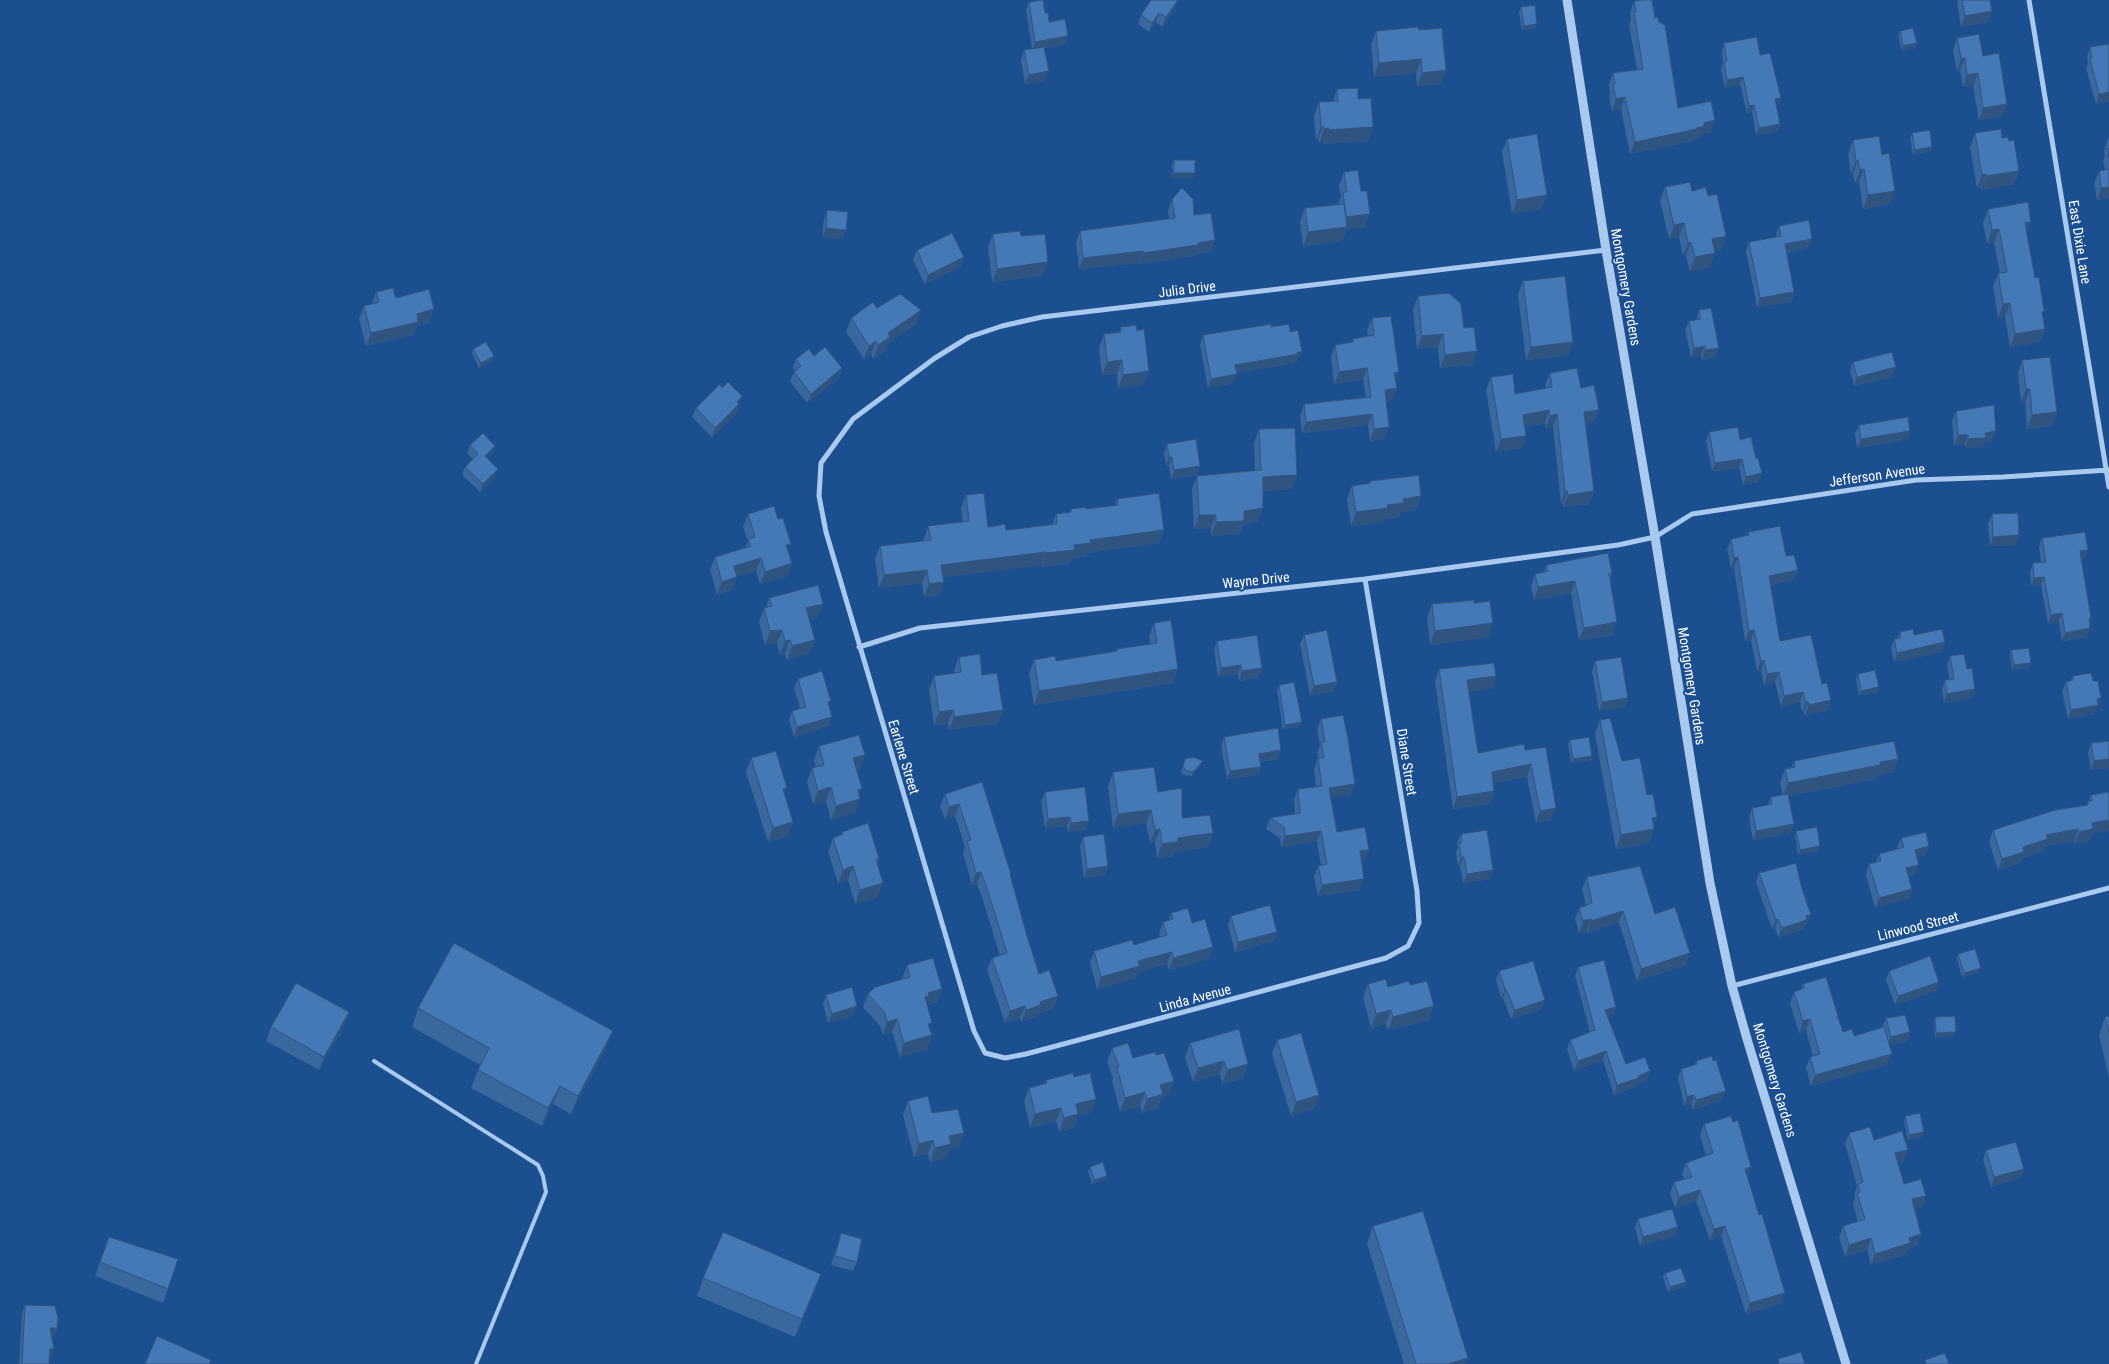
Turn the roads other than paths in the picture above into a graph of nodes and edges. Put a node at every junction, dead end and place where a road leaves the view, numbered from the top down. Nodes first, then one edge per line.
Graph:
1 (1567, 0) edge
2 (2029, 0) edge
3 (1606, 250) junction
4 (821, 463) joint
5 (2108, 470) edge
6 (2109, 487) edge
7 (1655, 537) junction
8 (1365, 579) junction
9 (859, 646) junction
10 (2109, 888) edge
11 (1408, 946) joint
12 (1732, 986) junction
13 (985, 1053) joint
14 (374, 1061) dead end
15 (476, 1364) edge
16 (1846, 1364) edge

1 - 3 street, Montgomery Gardens
2 - 5 street, East Dixie Lane
3 - 4 street, Julia Drive
3 - 7 street, Montgomery Gardens
4 - 9 street, Earlene Street
5 - 6 street, East Dixie Lane
5 - 7 street, Jefferson Avenue
7 - 8 street, Wayne Drive
7 - 12 street, Montgomery Gardens
8 - 9 street, Wayne Drive
8 - 11 street, Diane Street
9 - 13 street, Earlene Street
10 - 12 street, Linwood Street
11 - 13 street, Linda Avenue
12 - 16 street, Montgomery Gardens
14 - 15 lane

